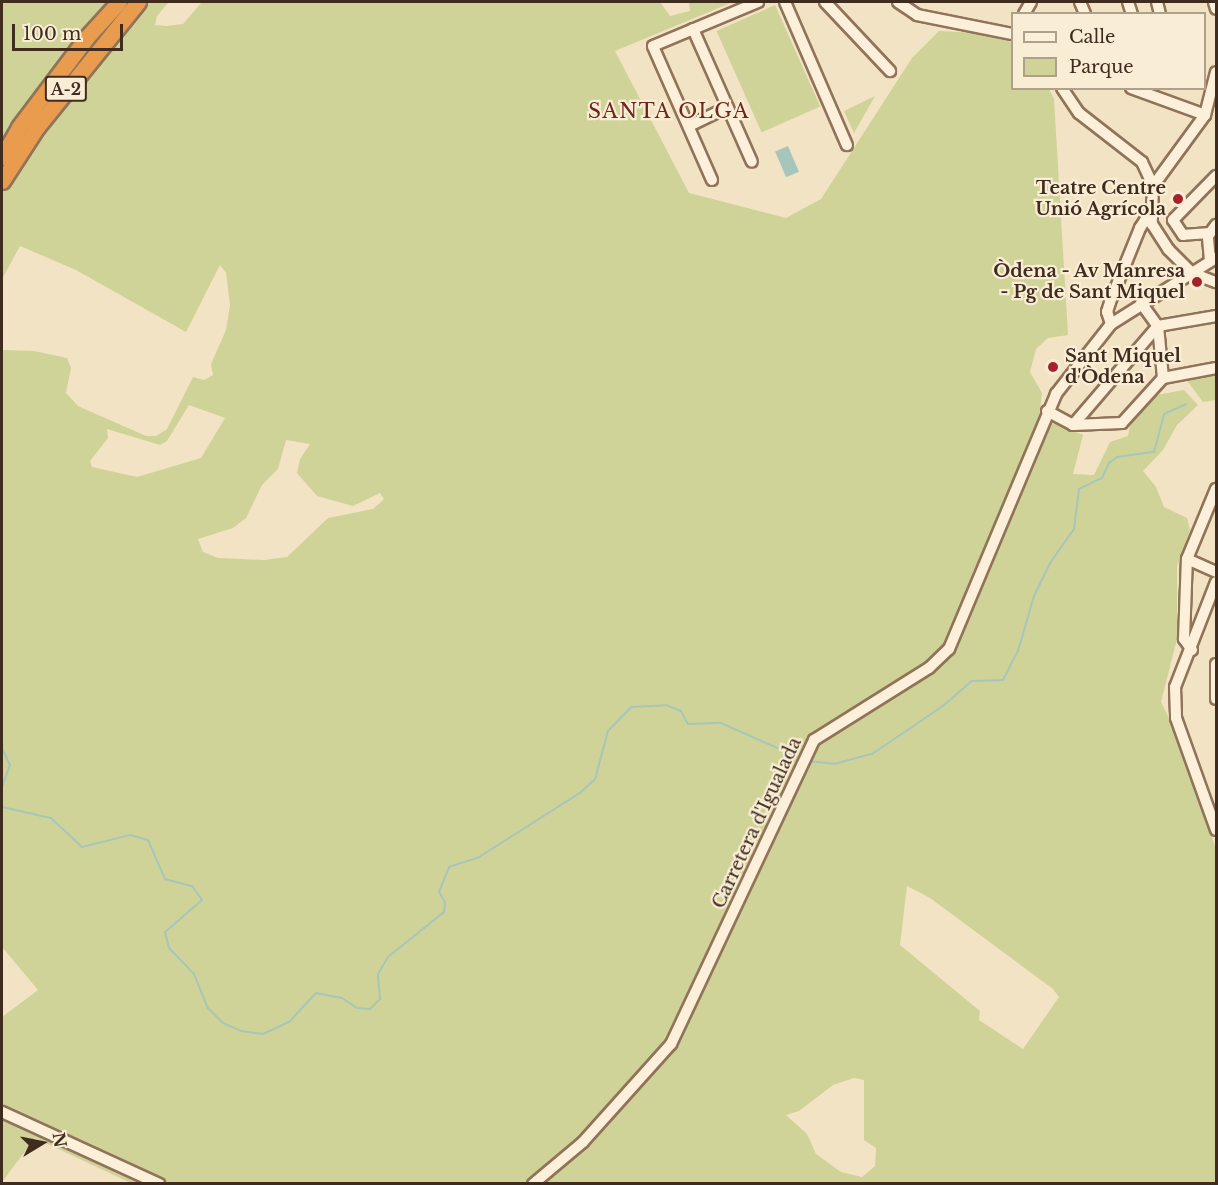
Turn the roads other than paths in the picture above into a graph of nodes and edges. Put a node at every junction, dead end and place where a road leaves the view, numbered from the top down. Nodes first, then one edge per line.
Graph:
1 (108, 2) edge
2 (119, 2) edge
3 (138, 2) edge
4 (758, 2) edge
5 (785, 2) edge
6 (825, 2) edge
7 (898, 2) edge
8 (1214, 2) edge
9 (1216, 9) edge
10 (693, 29) junction
11 (1011, 34) edge
12 (890, 71) dead end
13 (1216, 72) edge
14 (1063, 90) edge
15 (1136, 90) edge
16 (728, 108) junction
17 (1205, 115) junction
18 (689, 126) junction
19 (19, 127) junction
20 (847, 145) dead end
21 (2, 157) edge
22 (752, 162) dead end
23 (1216, 176) edge
24 (712, 180) dead end
25 (2, 181) edge
26 (1153, 186) junction
27 (1153, 208) junction
28 (1213, 229) edge
29 (1213, 260) edge
30 (1191, 273) junction
31 (1216, 282) edge
32 (1142, 303) junction
33 (1216, 316) edge
34 (1111, 324) junction
35 (1158, 326) junction
36 (1216, 368) edge
37 (1163, 378) junction
38 (1047, 411) junction
39 (1073, 425) junction
40 (1216, 489) edge
41 (1187, 559) junction
42 (1216, 572) edge
43 (1216, 582) edge
44 (1192, 650) junction
45 (1216, 664) edge
46 (1216, 699) edge
47 (1216, 830) edge
48 (2, 1112) edge
49 (159, 1184) edge
50 (532, 1184) edge

1 - 19 highway
2 - 19 highway, A-2
3 - 25 highway, A-2
4 - 10 street
5 - 20 street
6 - 12 street
7 - 11 street
8 - 9 street
10 - 16 street
10 - 18 street
13 - 17 street
14 - 26 street
15 - 17 street
16 - 18 street
16 - 22 street
17 - 26 street
18 - 24 street
19 - 21 highway, A-2
23 - 28 street
26 - 27 street
27 - 30 street
27 - 34 street
28 - 29 street
29 - 30 street
30 - 31 street
30 - 32 street
32 - 34 street
32 - 35 street
33 - 35 street
34 - 38 street, Carretera d'Igualada
35 - 37 street
35 - 39 street
36 - 37 street
37 - 39 street
38 - 39 street
38 - 50 street, Carretera d'Igualada
40 - 41 street
41 - 42 street
41 - 44 street
43 - 44 street
44 - 47 street
45 - 46 street
48 - 49 street

